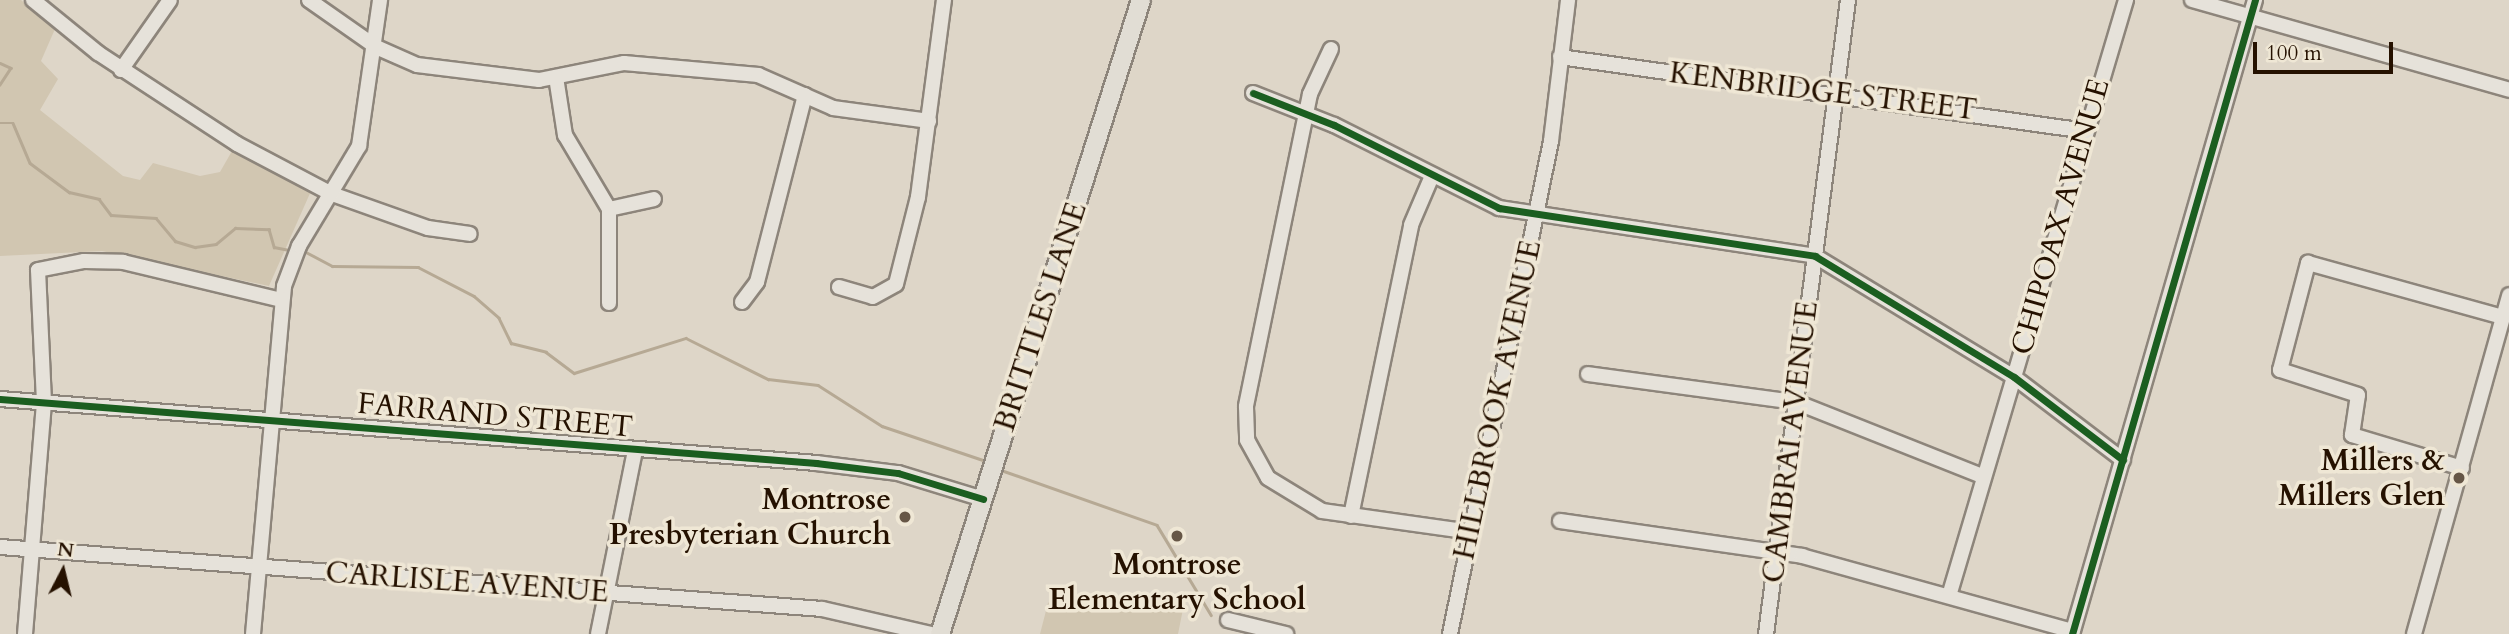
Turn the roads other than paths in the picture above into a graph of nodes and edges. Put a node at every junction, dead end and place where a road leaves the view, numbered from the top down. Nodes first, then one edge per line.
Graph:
1 (33, 0) edge
2 (170, 0) edge
3 (309, 0) edge
4 (380, 0) edge
5 (944, 0) edge
6 (1141, 0) edge
7 (1567, 0) edge
8 (1848, 0) edge
9 (2126, 0) edge
10 (2192, 0) edge
11 (2254, 7) edge
12 (376, 47) junction
13 (1331, 49) dead end
14 (1560, 57) junction
15 (121, 69) junction
16 (556, 77) junction
17 (2509, 90) edge
18 (1253, 93) dead end
19 (1836, 94) junction
20 (806, 95) junction
21 (1306, 113) junction
22 (929, 121) junction
23 (2086, 131) junction
24 (1432, 176) junction
25 (331, 194) junction
26 (654, 199) dead end
27 (609, 209) junction
28 (1536, 216) junction
29 (470, 234) dead end
30 (1815, 256) junction
31 (839, 287) dead end
32 (2509, 295) edge
33 (281, 300) junction
34 (742, 302) dead end
35 (609, 303) dead end
36 (2503, 317) junction
37 (1588, 374) dead end
38 (2014, 377) junction
39 (0, 399) edge
40 (44, 402) junction
41 (1796, 402) junction
42 (272, 420) junction
43 (635, 450) junction
44 (2123, 460) junction
45 (2462, 468) junction
46 (1984, 477) junction
47 (984, 499) junction
48 (1351, 516) junction
49 (1560, 522) dead end
50 (1471, 532) junction
51 (0, 547) edge
52 (31, 549) junction
53 (1777, 551) junction
54 (259, 568) junction
55 (606, 593) junction
56 (1949, 596) junction
57 (1227, 620) dead end
58 (2072, 632) edge
59 (25, 634) edge
60 (253, 634) edge
61 (598, 634) edge
62 (931, 634) edge
63 (940, 634) edge
64 (1286, 634) edge
65 (1450, 634) edge
66 (1766, 634) edge
67 (2414, 634) edge

1 - 15 street
2 - 15 street
3 - 12 street
4 - 12 street
5 - 22 street
6 - 47 main road, BRITTLES LANE
7 - 14 street, HILLBROOK AVENUE
8 - 19 street, CAMBRAI AVENUE
9 - 23 street, CHIPOAX AVENUE
10 - 11 street
11 - 17 street
11 - 44 street
12 - 16 street
12 - 25 street
13 - 21 street
14 - 19 street, KENBRIDGE STREET
14 - 28 street, HILLBROOK AVENUE
15 - 25 street
16 - 20 street
16 - 27 street
18 - 21 street
19 - 23 street, KENBRIDGE STREET
19 - 30 street, CAMBRAI AVENUE
20 - 22 street
20 - 34 street
21 - 24 street
21 - 48 street
22 - 31 street
23 - 38 street, CHIPOAX AVENUE
24 - 28 street
24 - 48 street
25 - 29 street
25 - 33 street
26 - 27 street
27 - 35 street
28 - 30 street
28 - 50 street, HILLBROOK AVENUE
30 - 38 street
30 - 41 street, CAMBRAI AVENUE
32 - 36 street
33 - 40 street
33 - 42 street
36 - 45 street
36 - 45 street
37 - 41 street
38 - 44 street
38 - 46 street, CHIPOAX AVENUE
39 - 40 street, FARRAND STREET
40 - 42 street, FARRAND STREET
40 - 52 street
41 - 46 street
41 - 53 street, CAMBRAI AVENUE
42 - 43 street, FARRAND STREET
42 - 54 street
43 - 47 street, FARRAND STREET
43 - 55 street
44 - 58 street
45 - 67 street
46 - 56 street, CHIPOAX AVENUE
47 - 63 main road, BRITTLES LANE
48 - 50 street
49 - 53 street
50 - 65 street, HILLBROOK AVENUE
51 - 52 street, CARLISLE AVENUE
52 - 54 street, CARLISLE AVENUE
52 - 59 street
53 - 56 street
53 - 66 street, CAMBRAI AVENUE
54 - 55 street, CARLISLE AVENUE
54 - 60 street
55 - 61 street
55 - 62 street, CARLISLE AVENUE
56 - 58 street
57 - 64 street

